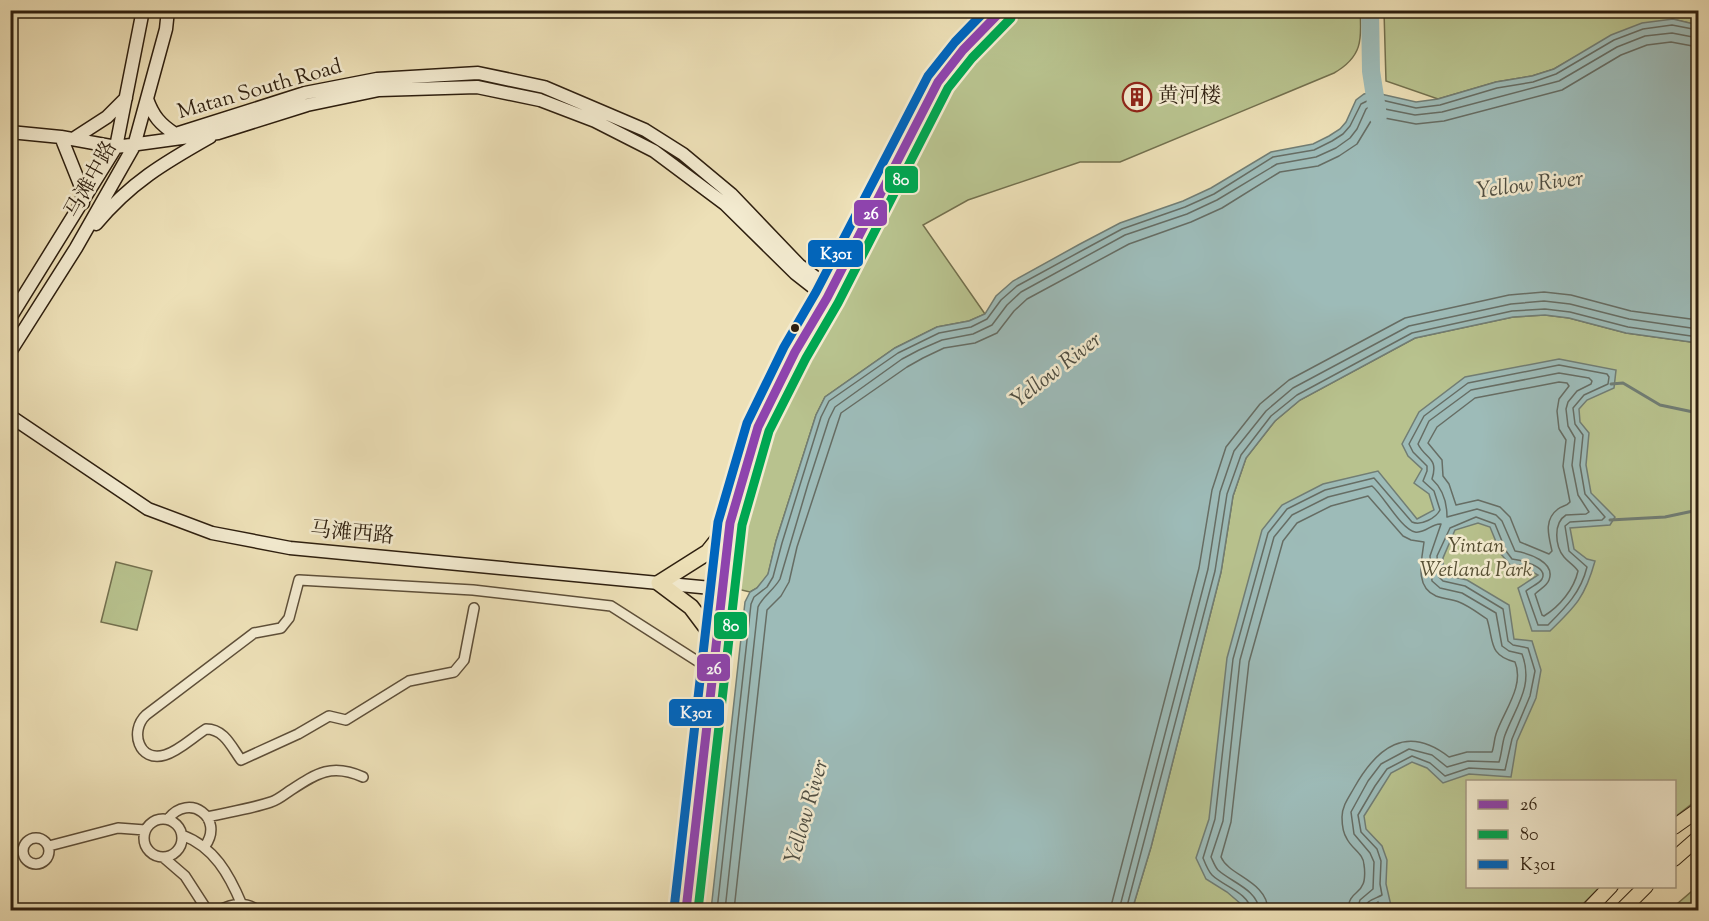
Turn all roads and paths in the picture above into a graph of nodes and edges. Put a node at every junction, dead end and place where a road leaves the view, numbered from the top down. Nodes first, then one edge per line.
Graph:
1 (143, 10) edge
2 (168, 10) edge
3 (986, 10) edge
4 (1003, 10) edge
5 (126, 98) junction
6 (147, 99) junction
7 (10, 132) edge
8 (218, 133) junction
9 (175, 134) junction
10 (67, 138) junction
11 (134, 146) junction
12 (116, 147) junction
13 (83, 203) junction
14 (76, 248) junction
15 (826, 291) junction
16 (10, 318) edge
17 (10, 352) edge
18 (10, 416) edge
19 (720, 537) junction
20 (659, 583) junction
21 (718, 589) junction
22 (474, 608) dead end
23 (709, 631) junction
24 (705, 666) junction
25 (363, 777) dead end
26 (1698, 810) edge
27 (207, 817) junction
28 (168, 819) junction
29 (1676, 826) edge
30 (145, 830) junction
31 (182, 835) junction
32 (1698, 838) edge
33 (49, 846) dead end
34 (205, 846) junction
35 (163, 857) junction
36 (1676, 857) edge
37 (1609, 888) edge
38 (1644, 888) edge
39 (242, 904) junction
40 (207, 910) edge
41 (220, 910) edge
42 (257, 910) edge
43 (679, 910) edge
44 (686, 910) edge
45 (1588, 910) edge
46 (1622, 910) edge

1 - 5 main road, 马滩中路
2 - 6 main road, 马滩中路
3 - 15 highway
4 - 15 highway
5 - 10 main road
5 - 12 main road, 马滩中路
6 - 9 main road
6 - 11 main road, 马滩中路
7 - 10 main road, Matan South Road
8 - 11 main road, Matan South Road
8 - 14 main road
8 - 15 main road, Matan South Road
9 - 11 main road, Matan South Road
9 - 15 main road, Matan South Road
10 - 12 main road, Matan South Road
10 - 13 main road
11 - 12 main road, Matan South Road
11 - 14 main road, 马滩中路
12 - 13 main road, 马滩中路
13 - 16 main road, 马滩中路
14 - 17 main road, 马滩中路
15 - 19 highway
15 - 21 highway
18 - 20 main road, 马滩西路
19 - 20 highway
19 - 21 highway
20 - 21 main road, 马滩西路
20 - 23 highway
21 - 23 highway
21 - 44 highway
22 - 24 street
23 - 24 highway
24 - 43 highway
25 - 27 street
26 - 29 main road
27 - 28 street
27 - 34 street
28 - 30 street
28 - 31 street
30 - 33 street
30 - 35 street
31 - 34 street
31 - 35 street
32 - 36 main road
34 - 39 street
35 - 40 street
37 - 45 main road
38 - 46 main road
39 - 41 street
39 - 42 street

